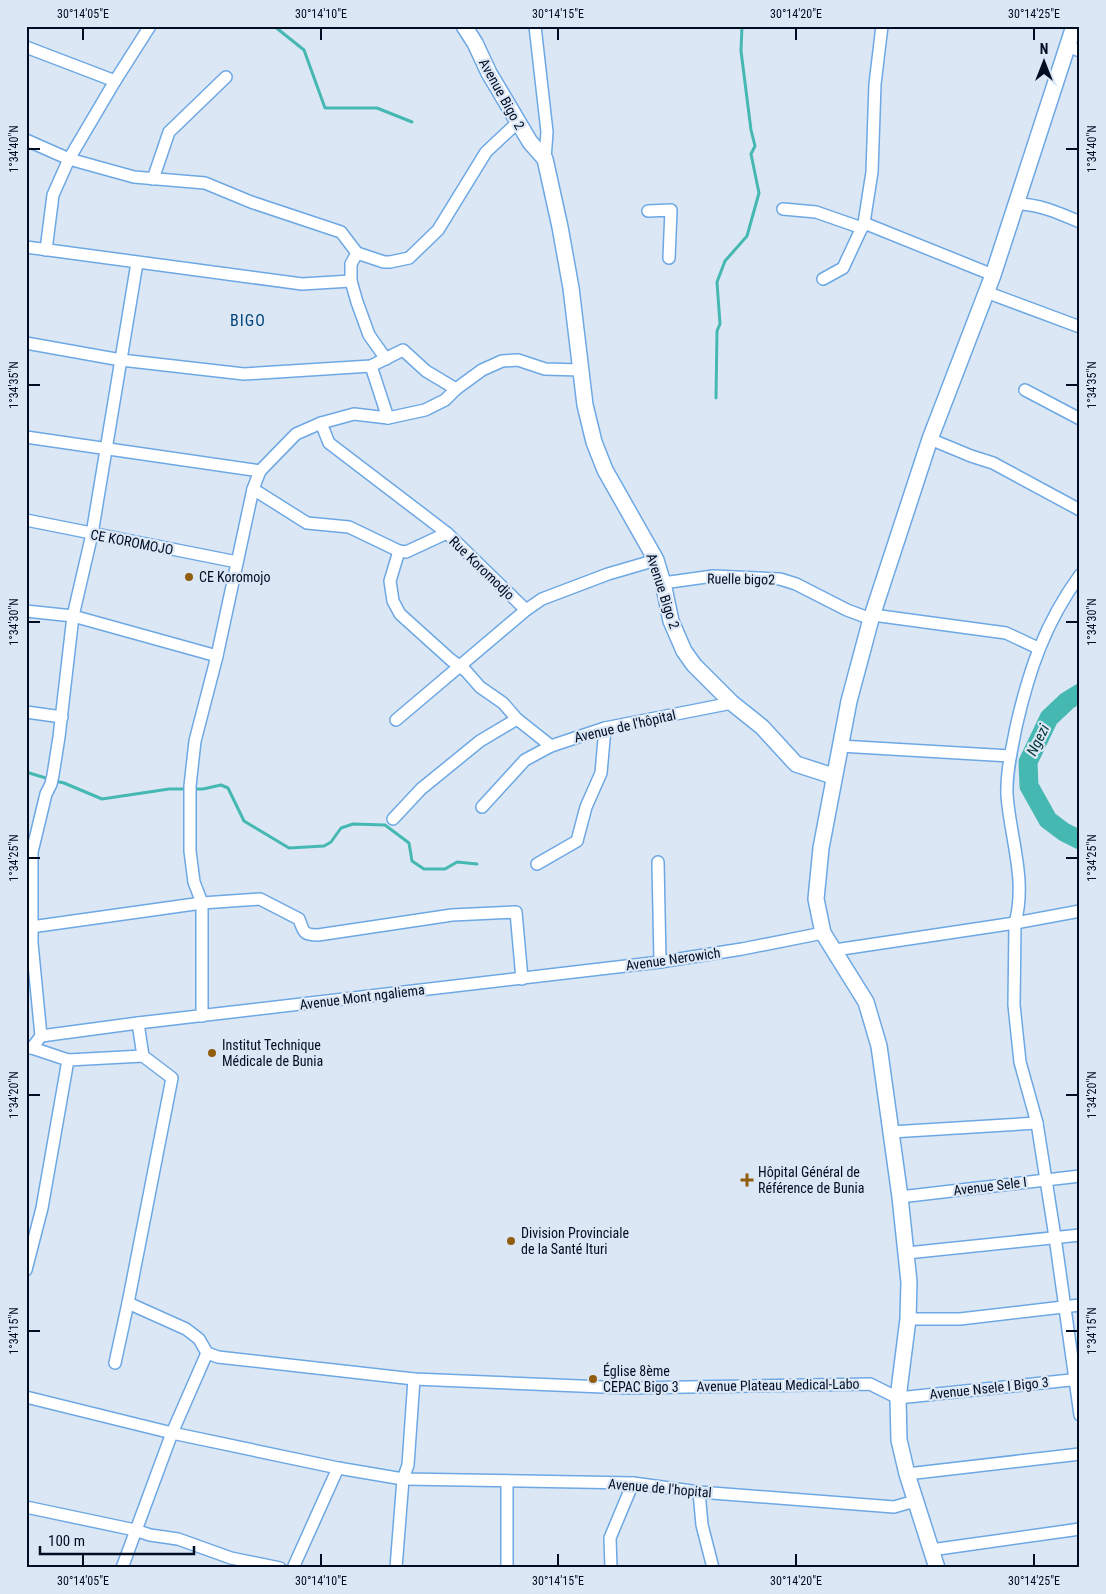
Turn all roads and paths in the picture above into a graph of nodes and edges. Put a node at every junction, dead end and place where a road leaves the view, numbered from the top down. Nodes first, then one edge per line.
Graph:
1 (150, 26) edge
2 (464, 26) edge
3 (535, 26) edge
4 (882, 26) edge
5 (1074, 26) edge
6 (26, 47) edge
7 (1074, 49) edge
8 (226, 77) dead end
9 (115, 81) junction
10 (518, 122) junction
11 (26, 140) edge
12 (545, 158) junction
13 (69, 159) junction
14 (153, 179) junction
15 (1017, 204) junction
16 (784, 209) dead end
17 (648, 211) dead end
18 (1080, 222) edge
19 (863, 226) junction
20 (26, 247) edge
21 (46, 250) junction
22 (357, 254) junction
23 (669, 258) dead end
24 (137, 263) junction
25 (993, 275) junction
26 (823, 279) dead end
27 (351, 281) junction
28 (986, 292) junction
29 (1080, 327) edge
30 (26, 343) edge
31 (386, 359) junction
32 (121, 360) junction
33 (371, 366) junction
34 (580, 370) junction
35 (456, 389) junction
36 (1025, 390) dead end
37 (388, 418) junction
38 (1080, 419) edge
39 (321, 423) junction
40 (26, 437) edge
41 (930, 439) junction
42 (106, 450) junction
43 (260, 472) junction
44 (253, 489) junction
45 (1080, 510) edge
46 (26, 520) edge
47 (447, 533) junction
48 (92, 534) junction
49 (399, 551) junction
50 (656, 560) junction
51 (237, 562) junction
52 (1080, 575) edge
53 (663, 583) junction
54 (526, 610) junction
55 (26, 611) edge
56 (73, 616) junction
57 (872, 617) junction
58 (1038, 648) junction
59 (217, 656) junction
60 (459, 666) junction
61 (732, 703) junction
62 (26, 712) edge
63 (62, 717) junction
64 (517, 719) junction
65 (396, 720) dead end
66 (605, 728) junction
67 (551, 746) junction
68 (840, 746) junction
69 (1010, 756) junction
70 (834, 776) junction
71 (482, 807) dead end
72 (394, 819) dead end
73 (29, 852) edge
74 (658, 862) dead end
75 (537, 864) dead end
76 (202, 903) junction
77 (1080, 911) edge
78 (1015, 923) junction
79 (31, 927) junction
80 (822, 933) junction
81 (29, 944) edge
82 (834, 950) junction
83 (660, 962) junction
84 (522, 979) junction
85 (202, 1016) junction
86 (138, 1023) junction
87 (41, 1036) junction
88 (29, 1048) edge
89 (143, 1056) junction
90 (68, 1060) junction
91 (1037, 1123) junction
92 (891, 1132) junction
93 (1080, 1176) edge
94 (1046, 1180) junction
95 (900, 1197) junction
96 (1080, 1235) edge
97 (1056, 1237) junction
98 (907, 1253) junction
99 (26, 1270) edge
100 (128, 1303) junction
101 (1080, 1305) edge
102 (1064, 1307) junction
103 (908, 1319) junction
104 (207, 1353) junction
105 (115, 1363) dead end
106 (414, 1379) junction
107 (1077, 1379) edge
108 (26, 1397) edge
109 (898, 1398) junction
110 (1080, 1415) edge
111 (172, 1433) junction
112 (1080, 1454) edge
113 (338, 1468) junction
114 (907, 1474) junction
115 (403, 1479) junction
116 (507, 1481) junction
117 (633, 1483) junction
118 (699, 1492) junction
119 (915, 1501) junction
120 (26, 1507) edge
121 (1080, 1529) edge
122 (135, 1530) junction
123 (931, 1550) junction
124 (122, 1568) edge
125 (280, 1568) edge
126 (293, 1568) edge
127 (396, 1568) edge
128 (507, 1568) edge
129 (611, 1568) edge
130 (713, 1568) edge
131 (937, 1568) edge

1 - 9 street
2 - 10 street, Avenue Bigo 2
3 - 12 street
4 - 19 street
5 - 7 street
6 - 9 street
7 - 15 street
8 - 14 street
9 - 13 street
10 - 12 street, Avenue Bigo 2
10 - 22 street
11 - 13 street
12 - 34 street, Avenue Bigo 2
13 - 14 street
13 - 21 street
14 - 22 street
15 - 18 street
15 - 25 street
16 - 19 street
17 - 23 street
19 - 25 street
19 - 26 street
20 - 21 street
21 - 24 street
22 - 27 street
24 - 27 street
24 - 32 street
25 - 28 street
27 - 31 street
28 - 29 street
28 - 41 street
30 - 32 street
31 - 33 street
31 - 35 street
32 - 33 street
32 - 42 street
33 - 37 street
34 - 35 street
34 - 50 street, Avenue Bigo 2
35 - 37 street
36 - 38 street
37 - 39 street
39 - 43 street
39 - 47 street
40 - 42 street
41 - 45 street
41 - 57 street
42 - 43 street
42 - 48 street
43 - 44 street
44 - 49 street
44 - 51 street
46 - 48 street, CE KOROMOJO
47 - 49 street, Rue Koromodjo
47 - 54 street, Rue Koromodjo
48 - 51 street, CE KOROMOJO
48 - 56 street
49 - 60 street
50 - 53 street, Avenue Bigo 2
50 - 54 street, Rue Koromodjo
51 - 59 street
52 - 58 street
53 - 57 street, Ruelle bigo2
53 - 61 street, Avenue Bigo 2
54 - 60 street
55 - 56 street
56 - 59 street
56 - 63 street
57 - 58 street, Ruelle bigo2
57 - 68 street
58 - 69 street
59 - 76 street
60 - 64 street
60 - 65 street
61 - 66 street, Avenue de l'hôpital
61 - 70 street, Avenue Bigo 2
62 - 63 street
63 - 73 street
64 - 67 street
64 - 72 street
66 - 67 street, Avenue de l'hôpital
66 - 75 street
67 - 71 street, Avenue de l'hôpital
68 - 69 street
68 - 70 street
69 - 78 street
70 - 80 street
73 - 79 street
74 - 83 street
76 - 79 street
76 - 84 street
76 - 85 street
77 - 78 street
78 - 82 street
78 - 91 street
79 - 81 street
80 - 82 street
80 - 83 street, Avenue Nerowich
81 - 87 street
82 - 92 street
83 - 84 street, Avenue Nerowich
84 - 85 street, Avenue Mont ngaliema
85 - 86 street, Avenue Mont ngaliema
86 - 87 street, Avenue Mont ngaliema
86 - 89 street
87 - 88 street
88 - 90 street
89 - 90 street
89 - 100 street
90 - 99 street
91 - 92 street
91 - 94 street
92 - 95 street
93 - 94 street, Avenue Sele I
94 - 95 street, Avenue Sele I
94 - 97 street
95 - 98 street
96 - 97 street
97 - 98 street
97 - 102 street
98 - 103 street
100 - 104 street
100 - 105 street
101 - 102 street
102 - 103 street
102 - 107 street
103 - 109 street
104 - 106 street, Avenue Plateau Medical-Labo
104 - 111 street
106 - 109 street, Avenue Plateau Medical-Labo
106 - 115 street
107 - 109 street, Avenue Nsele I Bigo 3
107 - 110 street
108 - 111 street, Avenue de l'hopital
109 - 114 street
111 - 113 street, Avenue de l'hopital
111 - 122 street
112 - 114 street
113 - 115 street, Avenue de l'hopital
113 - 126 street
114 - 119 street
115 - 116 street, Avenue de l'hopital
115 - 127 street
116 - 117 street, Avenue de l'hopital
116 - 128 street
117 - 118 street, Avenue de l'hopital
117 - 129 street
118 - 119 street, Avenue de l'hopital
118 - 130 street
119 - 123 street
120 - 122 street
121 - 123 street
122 - 124 street
122 - 125 street
123 - 131 street

